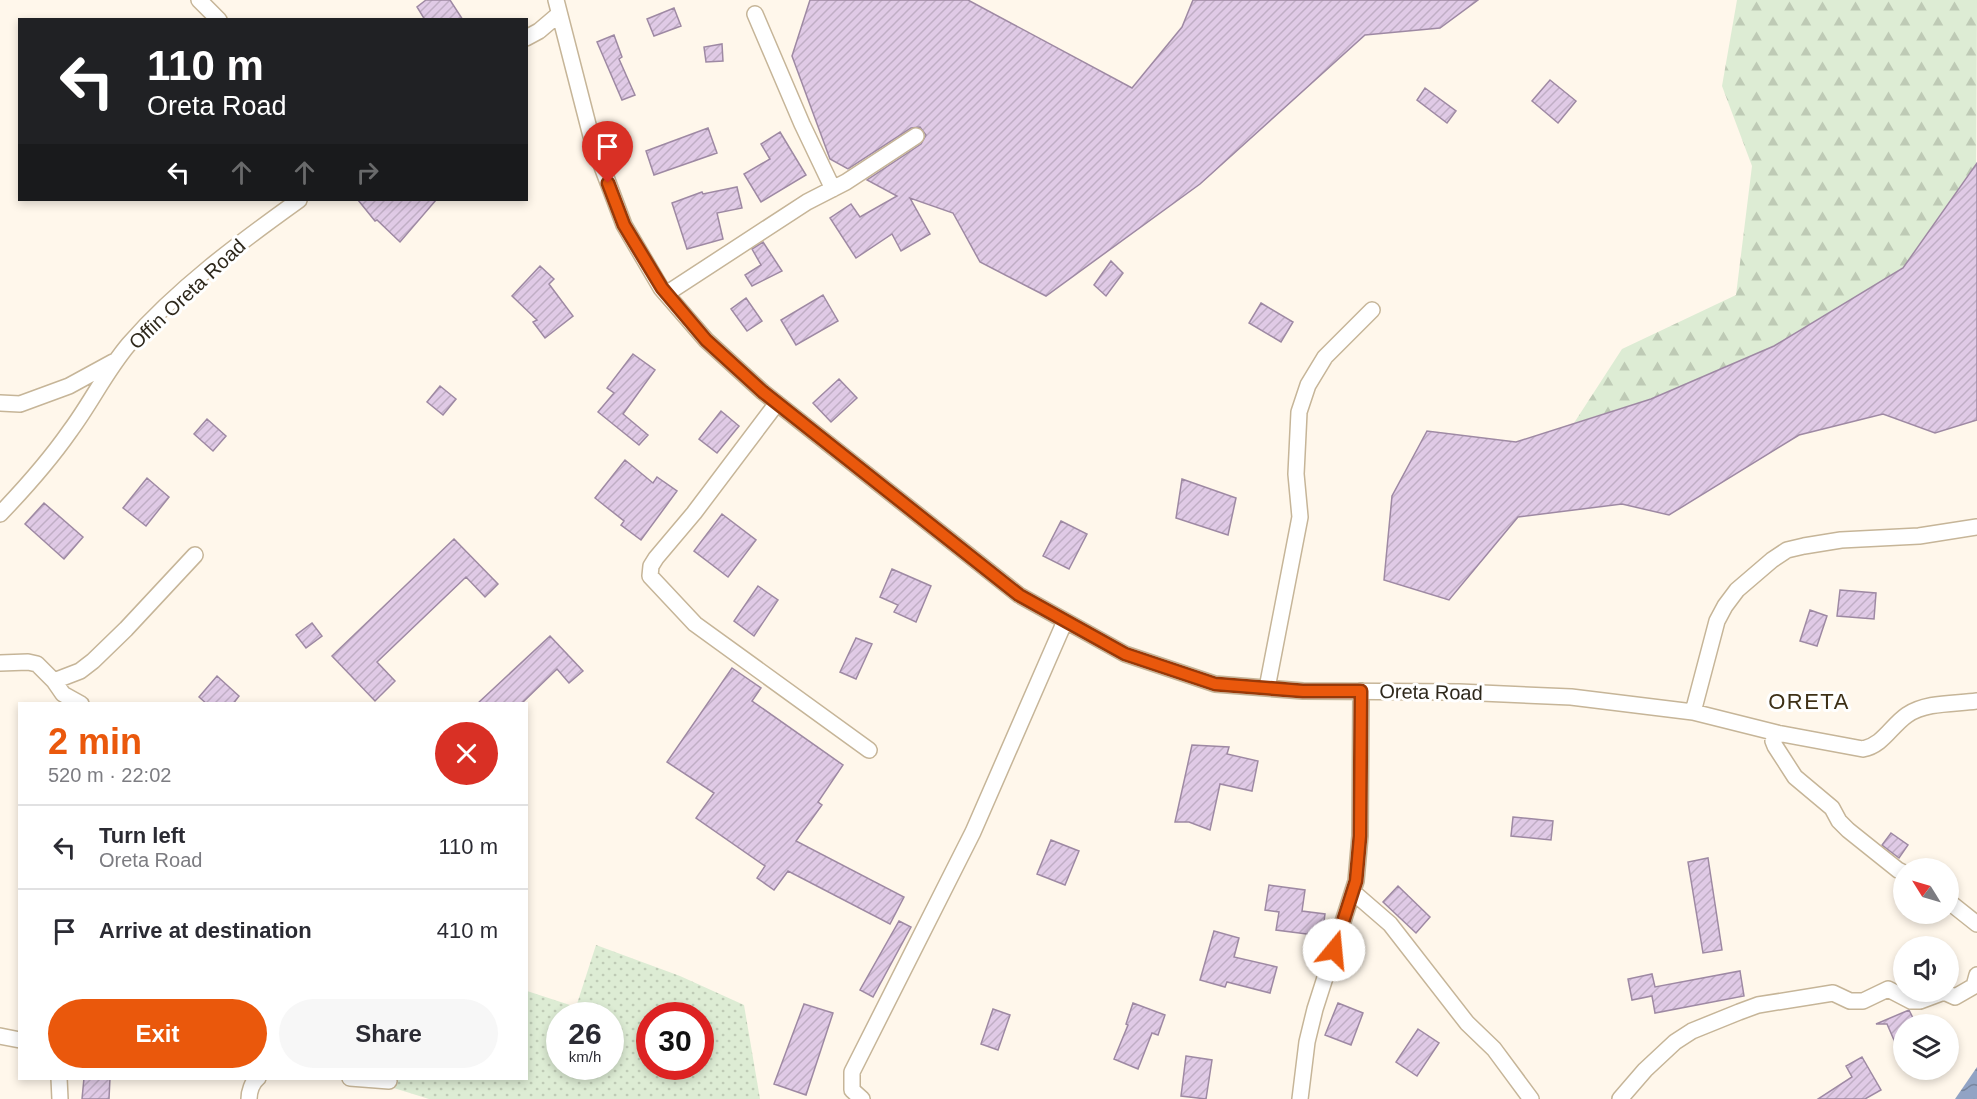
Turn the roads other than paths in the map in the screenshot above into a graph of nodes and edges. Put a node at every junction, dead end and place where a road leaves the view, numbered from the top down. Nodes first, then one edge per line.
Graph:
1 (199, 0) edge
2 (557, 7) edge
3 (755, 14) dead end
4 (217, 18) edge
5 (528, 37) edge
6 (916, 136) dead end
7 (833, 189) junction
8 (298, 201) edge
9 (666, 294) junction
10 (1372, 310) dead end
11 (116, 361) junction
12 (0, 403) edge
13 (777, 403) junction
14 (0, 514) edge
15 (1977, 527) edge
16 (195, 555) dead end
17 (1065, 621) junction
18 (0, 663) edge
19 (54, 681) junction
20 (1267, 688) junction
21 (1361, 691) junction
22 (1977, 701) edge
23 (77, 702) edge
24 (1694, 712) junction
25 (1777, 734) junction
26 (869, 750) dead end
27 (1893, 866) edge
28 (1353, 892) junction
29 (1959, 910) edge
30 (1977, 924) edge
31 (1977, 975) edge
32 (0, 1036) edge
33 (18, 1040) edge
34 (59, 1080) edge
35 (255, 1080) edge
36 (376, 1080) edge
37 (389, 1081) dead end
38 (60, 1099) edge
39 (249, 1099) edge
40 (862, 1099) edge
41 (1300, 1099) edge
42 (1531, 1099) edge
43 (1620, 1099) edge

1 - 4 street
2 - 5 street
2 - 9 street, Oreta Road
3 - 7 street
6 - 7 street
7 - 9 street
8 - 11 street, Offin Oreta Road
9 - 13 street, Oreta Road
10 - 20 street
11 - 12 street
11 - 14 street, Offin Oreta Road
13 - 17 street, Oreta Road
13 - 26 street
15 - 24 street
16 - 19 street
17 - 20 street, Oreta Road
17 - 40 street
18 - 19 street
19 - 23 street
20 - 21 street, Oreta Road
21 - 24 street, Oreta Road
21 - 28 street
22 - 25 street, Oreta Road
24 - 25 street, Oreta Road
25 - 27 street
28 - 41 street
28 - 42 street
29 - 30 street
31 - 43 street
32 - 33 street
34 - 38 street
35 - 39 street
36 - 37 street

